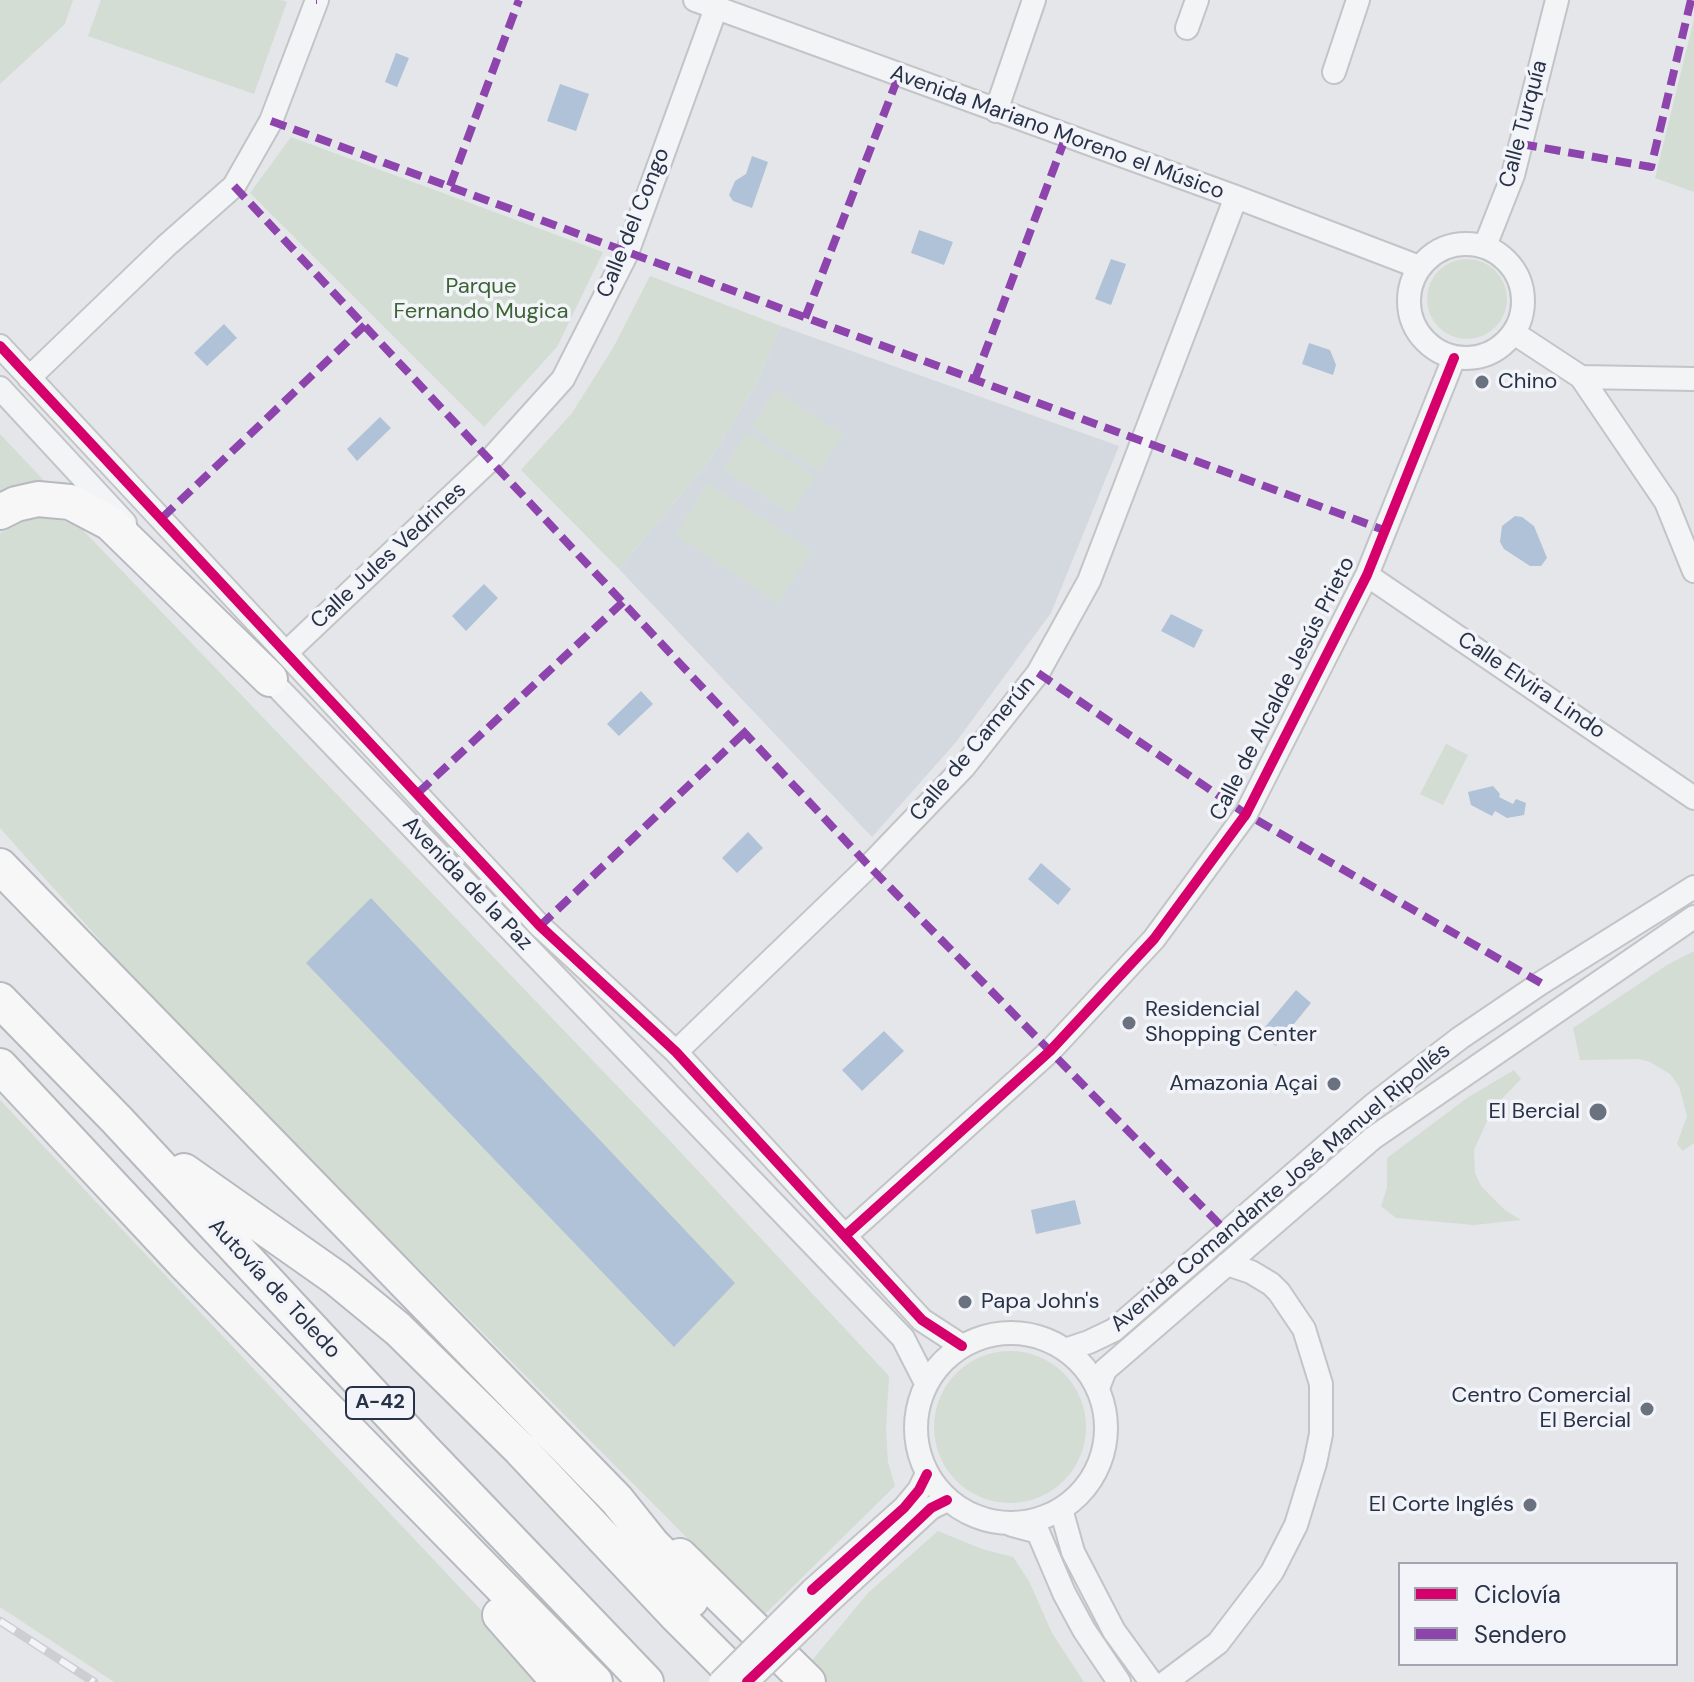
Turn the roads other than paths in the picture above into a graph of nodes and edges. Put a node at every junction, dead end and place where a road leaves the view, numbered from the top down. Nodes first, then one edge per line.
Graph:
1 (317, 0) edge
2 (1034, 0) edge
3 (1197, 0) edge
4 (1358, 0) edge
5 (1557, 0) edge
6 (706, 4) edge
7 (1187, 28) dead end
8 (1334, 72) dead end
9 (996, 111) junction
10 (1236, 197) junction
11 (1485, 246) junction
12 (1419, 267) junction
13 (1514, 333) junction
14 (0, 346) edge
15 (1454, 358) junction
16 (1581, 377) junction
17 (29, 378) junction
18 (1694, 379) edge
19 (0, 388) edge
20 (491, 459) joint
21 (0, 512) edge
22 (1694, 571) edge
23 (1367, 575) junction
24 (278, 666) junction
25 (1694, 798) edge
26 (0, 840) edge
27 (0, 866) edge
28 (1694, 887) edge
29 (1694, 917) edge
30 (67, 936) junction
31 (0, 1000) edge
32 (676, 1052) junction
33 (0, 1066) edge
34 (117, 1120) junction
35 (846, 1235) junction
36 (1227, 1264) junction
37 (962, 1346) junction
38 (1065, 1350) junction
39 (926, 1383) junction
40 (1098, 1388) junction
41 (520, 1449) junction
42 (927, 1474) junction
43 (617, 1500) junction
44 (947, 1500) junction
45 (1061, 1509) junction
46 (1007, 1524) junction
47 (486, 1569) junction
48 (819, 1597) junction
49 (691, 1600) junction
50 (559, 1682) edge
51 (595, 1682) edge
52 (646, 1682) edge
53 (720, 1682) edge
54 (745, 1682) edge
55 (772, 1682) edge
56 (808, 1682) edge
57 (1119, 1682) edge
58 (1151, 1682) edge
59 (1166, 1682) edge

1 - 17 street
2 - 9 street
3 - 7 street
4 - 8 street
5 - 11 street, Calle Turquía
6 - 9 street, Avenida Mariano Moreno el Músico
6 - 20 street, Calle del Congo
9 - 10 street, Avenida Mariano Moreno el Músico
10 - 12 street, Avenida Mariano Moreno el Músico
10 - 32 street, Calle de Camerún
11 - 12 street
11 - 13 street
12 - 15 street
13 - 15 street
13 - 16 street
14 - 17 street
15 - 23 street, Calle de Alcalde Jesús Prieto
16 - 18 street
16 - 22 street
17 - 24 street
19 - 24 street, Avenida de la Paz
20 - 24 street, Calle Jules Vedrines
21 - 24 highway
23 - 25 street, Calle Elvira Lindo
23 - 35 street, Calle de Alcalde Jesús Prieto
24 - 32 street
24 - 39 street, Avenida de la Paz
26 - 30 highway
27 - 30 highway
28 - 38 street, Avenida Comandante José Manuel Ripollés
29 - 36 street, Avenida Comandante José Manuel Ripollés
30 - 43 highway
31 - 34 highway, Autovía de Toledo / A-42
32 - 35 street
33 - 47 highway, Autovía de Toledo / A-42
34 - 41 highway
34 - 52 highway, Autovía de Toledo / A-42
35 - 37 street
36 - 40 street, Avenida Comandante José Manuel Ripollés
36 - 59 street
37 - 38 street
37 - 39 street
38 - 40 street
39 - 42 street
40 - 45 street
41 - 49 highway
41 - 54 highway
42 - 44 street
42 - 48 street
43 - 49 highway
43 - 56 highway
44 - 46 street
44 - 48 street
45 - 46 street
45 - 58 street
46 - 57 street
47 - 50 highway
47 - 51 highway, Autovía de Toledo / A-42
48 - 53 street, bridge
48 - 54 street, bridge
49 - 55 highway

